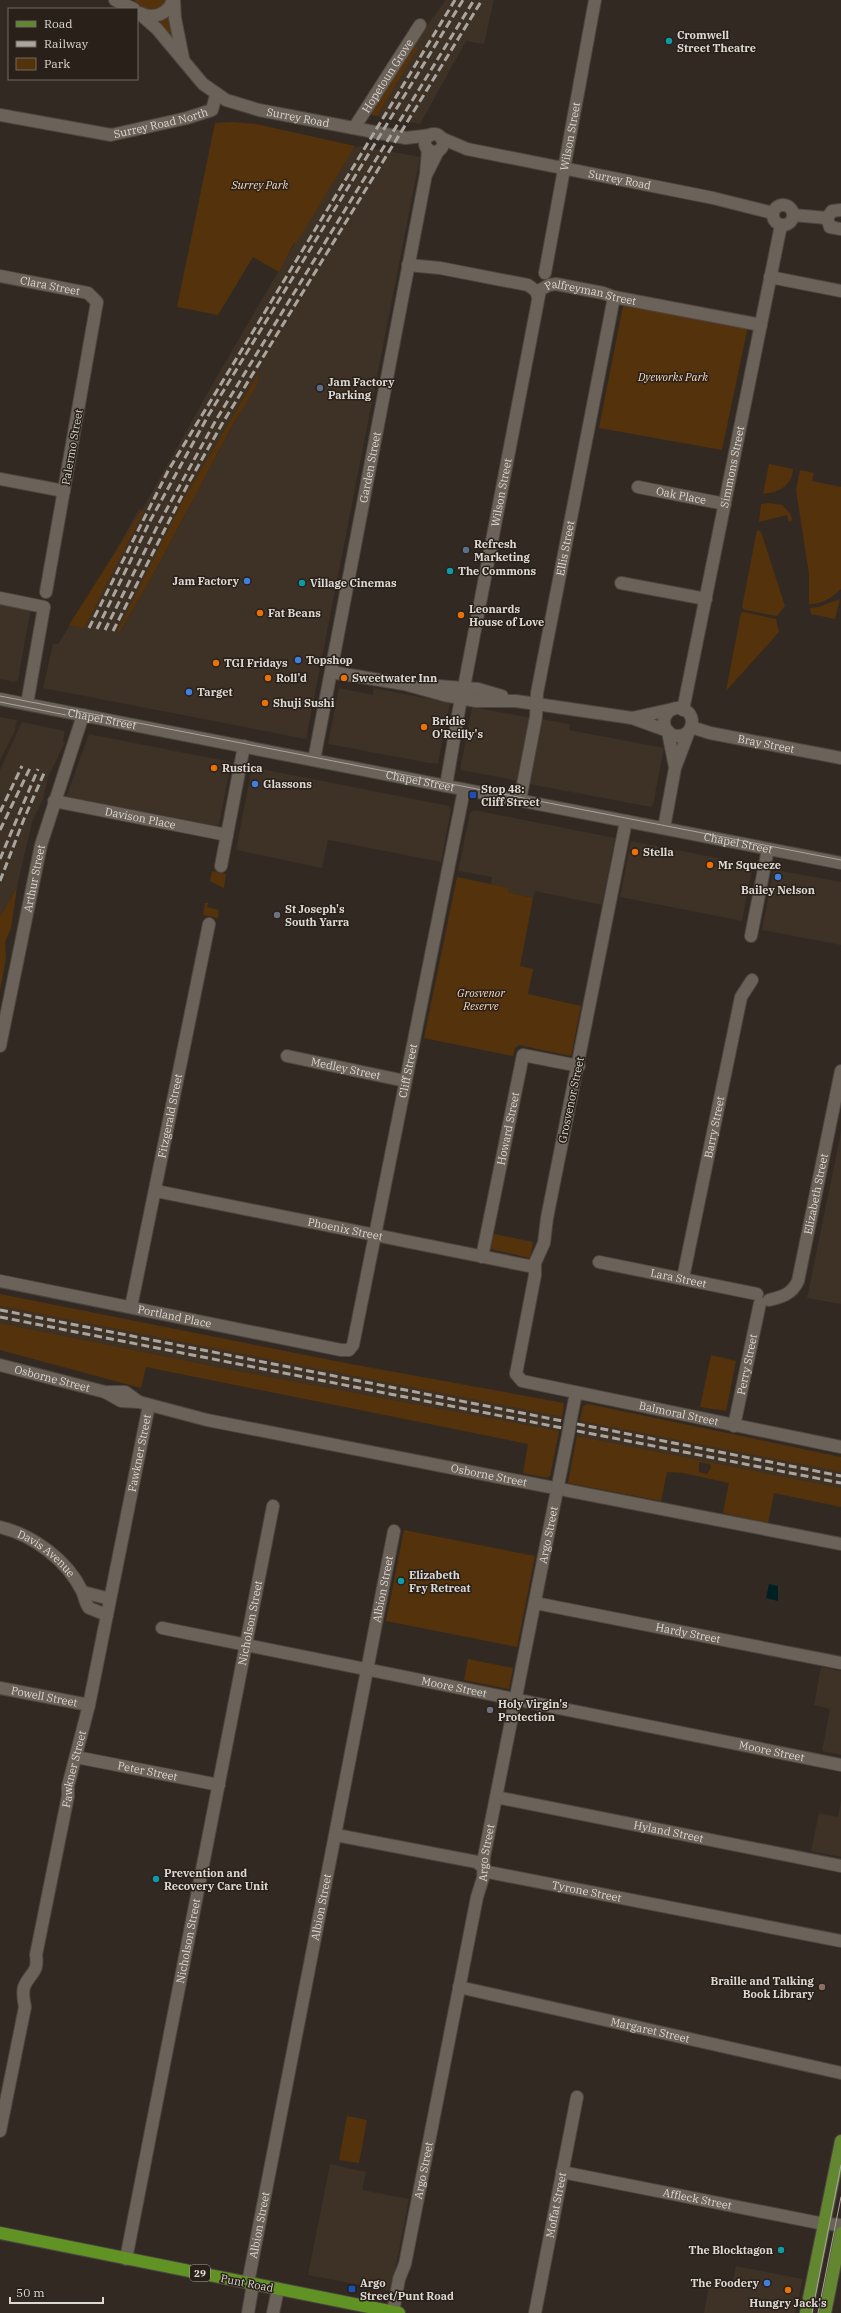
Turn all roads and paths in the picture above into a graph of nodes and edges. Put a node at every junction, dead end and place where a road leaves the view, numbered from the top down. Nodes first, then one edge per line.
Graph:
1 (115, 0) edge
2 (174, 0) edge
3 (595, 0) edge
4 (132, 8) edge
5 (138, 11) edge
6 (138, 12) edge
7 (420, 25) dead end
8 (184, 61) junction
9 (216, 95) junction
10 (0, 115) edge
11 (354, 128) junction
12 (434, 145) junction
13 (564, 169) junction
14 (841, 208) edge
15 (773, 213) junction
16 (793, 215) junction
17 (827, 218) junction
18 (781, 225) junction
19 (841, 229) edge
20 (408, 265) junction
21 (545, 273) dead end
22 (0, 276) edge
23 (770, 277) junction
24 (841, 291) edge
25 (538, 297) junction
26 (614, 297) junction
27 (97, 302) joint
28 (761, 325) junction
29 (0, 479) edge
30 (638, 487) dead end
31 (64, 491) junction
32 (725, 504) junction
33 (621, 583) dead end
34 (46, 592) dead end
35 (0, 598) edge
36 (706, 599) junction
37 (331, 672) junction
38 (463, 693) junction
39 (0, 699) edge
40 (536, 703) junction
41 (27, 704) junction
42 (678, 710) junction
43 (83, 715) junction
44 (632, 718) junction
45 (690, 729) junction
46 (668, 731) junction
47 (244, 746) junction
48 (841, 758) edge
49 (314, 760) junction
50 (676, 768) junction
51 (446, 786) junction
52 (464, 790) junction
53 (520, 800) junction
54 (54, 801) junction
55 (626, 821) junction
56 (664, 828) junction
57 (227, 835) junction
58 (768, 849) junction
59 (841, 863) edge
60 (220, 866) dead end
61 (209, 924) dead end
62 (751, 936) dead end
63 (752, 980) dead end
64 (0, 1046) edge
65 (287, 1056) dead end
66 (579, 1066) junction
67 (841, 1071) edge
68 (405, 1081) junction
69 (156, 1191) junction
70 (375, 1236) junction
71 (482, 1257) junction
72 (599, 1262) dead end
73 (534, 1267) junction
74 (683, 1278) junction
75 (0, 1281) edge
76 (762, 1299) junction
77 (131, 1307) junction
78 (350, 1350) joint
79 (0, 1365) edge
80 (517, 1378) joint
81 (576, 1393) junction
82 (144, 1403) junction
83 (734, 1426) junction
84 (841, 1447) edge
85 (557, 1489) junction
86 (273, 1506) dead end
87 (0, 1527) edge
88 (394, 1531) dead end
89 (841, 1544) edge
90 (83, 1592) junction
91 (110, 1599) junction
92 (535, 1603) junction
93 (107, 1615) junction
94 (162, 1628) dead end
95 (246, 1646) junction
96 (841, 1663) edge
97 (368, 1669) junction
98 (0, 1688) edge
99 (515, 1700) junction
100 (89, 1705) junction
101 (76, 1757) junction
102 (841, 1765) edge
103 (219, 1785) junction
104 (496, 1797) junction
105 (336, 1835) junction
106 (841, 1866) edge
107 (484, 1868) junction
108 (841, 1941) edge
109 (459, 1987) junction
110 (841, 2073) edge
111 (577, 2097) dead end
112 (0, 2131) edge
113 (841, 2141) edge
114 (562, 2172) junction
115 (833, 2224) edge
116 (0, 2233) edge
117 (841, 2234) edge
118 (126, 2259) junction
119 (251, 2283) junction
120 (278, 2289) junction
121 (396, 2312) edge
122 (248, 2313) edge
123 (273, 2313) edge
124 (535, 2313) edge
125 (806, 2313) edge
126 (825, 2313) edge

1 - 4 street
2 - 5 street
2 - 8 street
3 - 13 street, Wilson Street
6 - 8 street
7 - 11 street, Hopetoun Grove
8 - 9 street
9 - 10 street, Surrey Road North
9 - 11 street, Surrey Road
11 - 12 street, Surrey Road
12 - 13 street, Surrey Road
12 - 20 street, Garden Street
13 - 15 street, Surrey Road
13 - 21 street, Wilson Street
14 - 17 street
15 - 16 street
15 - 18 street
16 - 17 street
16 - 18 street
17 - 19 street
18 - 23 street, Simmons Street
20 - 25 street, Palfreyman Street
20 - 37 street, Garden Street
22 - 27 street, Clara Street
23 - 24 street
23 - 28 street, Simmons Street
25 - 26 street, Palfreyman Street
25 - 38 street, Wilson Street
26 - 28 street, Palfreyman Street
26 - 40 street, Ellis Street
27 - 31 street, Palermo Street
28 - 32 street, Simmons Street
29 - 31 street
30 - 32 street, Oak Place
31 - 34 street, Palermo Street
32 - 36 street, Simmons Street
33 - 36 street
35 - 41 street
36 - 42 street, Simmons Street
37 - 38 street
37 - 49 street, Garden Street
38 - 40 street
38 - 51 street, Wilson Street
39 - 41 street, Chapel Street
40 - 44 street
40 - 53 street, Ellis Street
41 - 43 street, Chapel Street
42 - 44 street
42 - 45 street
42 - 46 street
43 - 47 street, Chapel Street
43 - 54 street, Arthur Street
44 - 46 street
45 - 46 street
45 - 48 street, Bray Street
45 - 50 street
46 - 50 street
47 - 49 street, Chapel Street
47 - 57 street
49 - 51 street, Chapel Street
50 - 56 street
51 - 52 street, Chapel Street
52 - 53 street, Chapel Street
52 - 68 street, Cliff Street
53 - 55 street, Chapel Street
54 - 57 street, Davison Place
54 - 64 street, Arthur Street
55 - 56 street, Chapel Street
55 - 66 street, Grosvenor Street
56 - 58 street, Chapel Street
57 - 60 street
58 - 59 street, Chapel Street
58 - 62 street
61 - 69 street, Fitzgerald Street
63 - 74 street, Barry Street
65 - 68 street, Medley Street
66 - 71 street, Howard Street
66 - 73 street, Grosvenor Street
67 - 76 street, Elizabeth Street
68 - 70 street, Cliff Street
69 - 70 street, Phoenix Street
69 - 77 street, Fitzgerald Street
70 - 71 street, Phoenix Street
70 - 78 street, Cliff Street
71 - 73 street, Phoenix Street
72 - 74 street, Lara Street
73 - 80 street, Grosvenor Street
74 - 76 street, Lara Street
75 - 77 street, Portland Place
76 - 83 street, Perry Street
77 - 78 street, Portland Place
79 - 82 street, Osborne Street
80 - 81 street, Balmoral Street
81 - 83 street, Balmoral Street
81 - 85 street, Argo Street, bridge
82 - 85 street, Osborne Street
82 - 91 street, Fawkner Street
83 - 84 street, Balmoral Street
85 - 89 street, Osborne Street
85 - 92 street, Argo Street
86 - 95 street, Nicholson Street
87 - 90 street, Davis Avenue
88 - 97 street, Albion Street
90 - 91 street
90 - 93 street, Davis Avenue
91 - 93 street, Fawkner Street
92 - 96 street, Hardy Street
92 - 99 street, Argo Street
93 - 100 street, Fawkner Street
94 - 95 street, Moore Street
95 - 97 street, Moore Street
95 - 103 street, Nicholson Street
97 - 99 street, Moore Street
97 - 105 street, Albion Street
98 - 100 street, Powell Street
99 - 102 street, Moore Street
99 - 104 street, Argo Street
100 - 101 street, Fawkner Street
101 - 103 street, Peter Street
101 - 112 street, Fawkner Street
103 - 118 street, Nicholson Street
104 - 106 street, Hyland Street
104 - 107 street, Argo Street
105 - 107 street, Tyrone Street
105 - 119 street, Albion Street
107 - 108 street, Tyrone Street
107 - 109 street, Argo Street
109 - 110 street, Margaret Street
109 - 121 street, Argo Street
111 - 114 street, Moffat Street
113 - 115 main road
114 - 115 street, Affleck Street
114 - 124 street, Moffat Street
115 - 125 main road
116 - 118 highway, Punt Road / 29
117 - 126 main road
118 - 119 highway, Punt Road / 29
119 - 120 highway, Punt Road / 29
119 - 122 street, Albion Street
120 - 121 highway, Punt Road / 29
120 - 123 street

